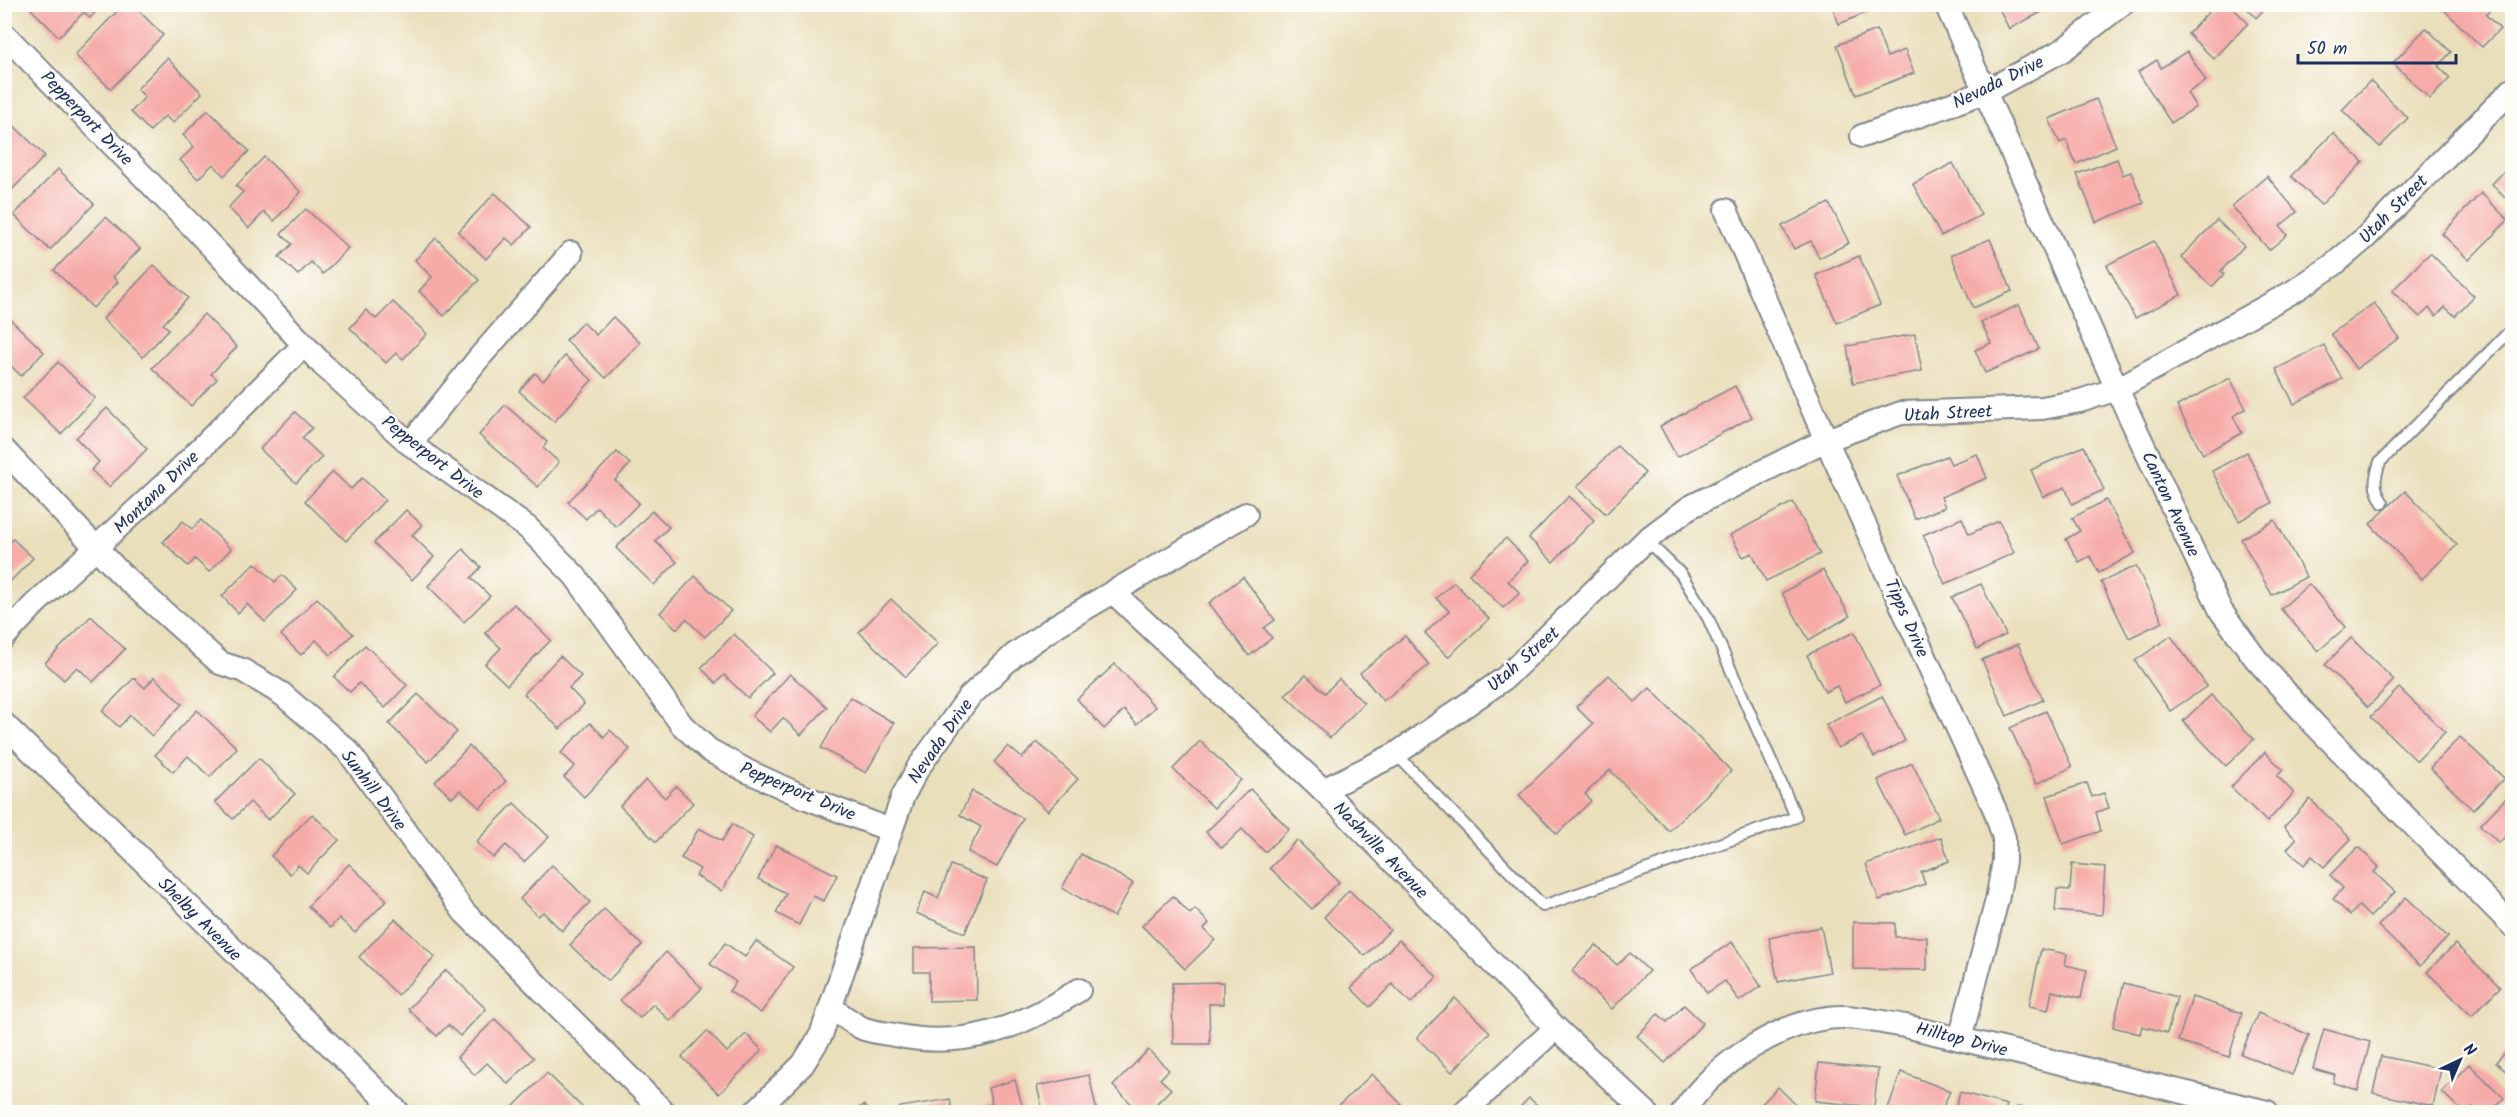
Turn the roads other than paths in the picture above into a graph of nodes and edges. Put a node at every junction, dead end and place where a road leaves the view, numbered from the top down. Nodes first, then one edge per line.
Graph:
1 (1946, 4) edge
2 (2122, 4) edge
3 (4, 34) edge
4 (2512, 90) edge
5 (1984, 92) junction
6 (1862, 136) dead end
7 (1726, 210) dead end
8 (571, 253) dead end
9 (2512, 329) edge
10 (304, 345) junction
11 (2117, 389) junction
12 (1826, 440) junction
13 (410, 444) junction
14 (4, 450) edge
15 (2383, 503) dead end
16 (1246, 514) dead end
17 (1646, 540) junction
18 (97, 549) junction
19 (1113, 592) junction
20 (4, 637) edge
21 (4, 724) edge
22 (1396, 754) junction
23 (1323, 790) junction
24 (890, 830) junction
25 (2512, 925) edge
26 (1079, 990) dead end
27 (831, 1008) junction
28 (1556, 1028) junction
29 (1960, 1039) junction
30 (398, 1113) edge
31 (664, 1113) edge
32 (754, 1113) edge
33 (1464, 1113) edge
34 (1646, 1113) edge
35 (1683, 1113) edge
36 (2267, 1113) edge

1 - 5 street, Canton Avenue
2 - 5 street, Nevada Drive
3 - 10 street, Pepperport Drive
4 - 11 street, Utah Street
5 - 6 street, Nevada Drive
5 - 11 street, Canton Avenue
7 - 12 street, Tipps Drive
8 - 13 street
9 - 15 lane
10 - 13 street, Pepperport Drive
10 - 18 street, Montana Drive
11 - 12 street, Utah Street
11 - 25 street, Canton Avenue
12 - 17 street, Utah Street
12 - 29 street, Tipps Drive
13 - 24 street, Pepperport Drive
14 - 18 street, Sunhill Drive
16 - 19 street, Nevada Drive
17 - 22 street, Utah Street
17 - 22 lane
18 - 20 street, Montana Drive
18 - 31 street, Sunhill Drive
19 - 23 street, Nashville Avenue
19 - 24 street, Nevada Drive
21 - 30 street, Shelby Avenue
22 - 23 street, Utah Street
23 - 28 street, Nashville Avenue
24 - 27 street, Nevada Drive
26 - 27 street
27 - 32 street, Nevada Drive
28 - 33 street
28 - 34 street, Nashville Avenue
29 - 35 street, Hilltop Drive
29 - 36 street, Hilltop Drive

